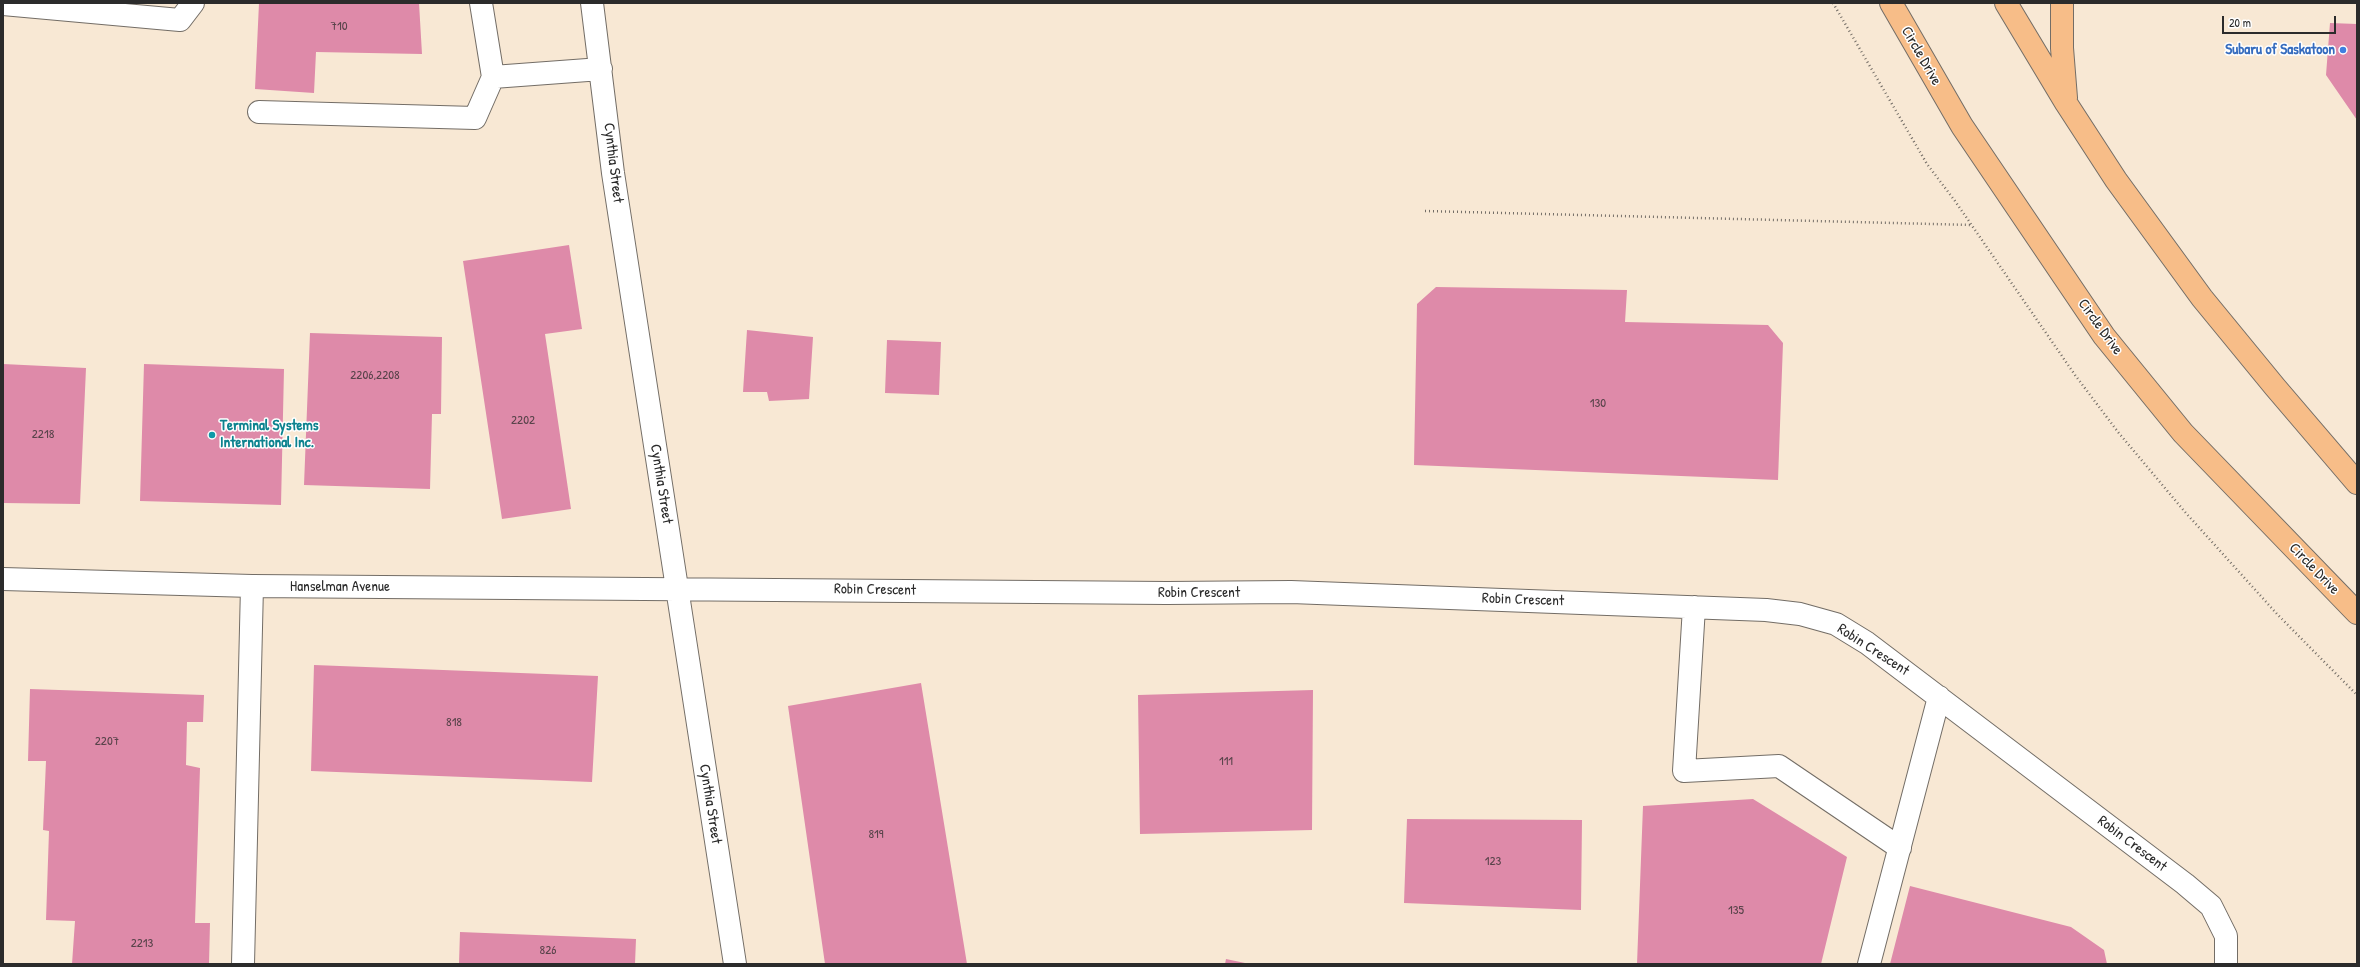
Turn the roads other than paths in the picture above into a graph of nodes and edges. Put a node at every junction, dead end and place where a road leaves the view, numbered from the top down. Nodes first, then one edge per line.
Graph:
1 (193, 3) edge
2 (481, 3) edge
3 (592, 3) edge
4 (1891, 3) edge
5 (2006, 3) edge
6 (2062, 3) edge
7 (3, 4) edge
8 (601, 69) junction
9 (493, 77) junction
10 (2066, 103) junction
11 (259, 112) dead end
12 (2357, 483) edge
13 (3, 579) edge
14 (252, 586) junction
15 (677, 588) junction
16 (1694, 607) junction
17 (2357, 613) edge
18 (1939, 697) junction
19 (1900, 848) junction
20 (243, 964) edge
21 (735, 964) edge
22 (1869, 964) edge
23 (2226, 964) edge

1 - 7 street
2 - 9 street
3 - 8 street, Cynthia Street
4 - 17 highway, Circle Drive
5 - 10 highway
6 - 10 highway
8 - 9 street
8 - 15 street, Cynthia Street
9 - 11 street
10 - 12 highway
13 - 14 street, Hanselman Avenue
14 - 15 street, Hanselman Avenue
14 - 20 street
15 - 16 street, Robin Crescent
15 - 21 street, Cynthia Street
16 - 18 street, Robin Crescent
16 - 19 street
18 - 19 street
18 - 23 street, Robin Crescent
19 - 22 street

